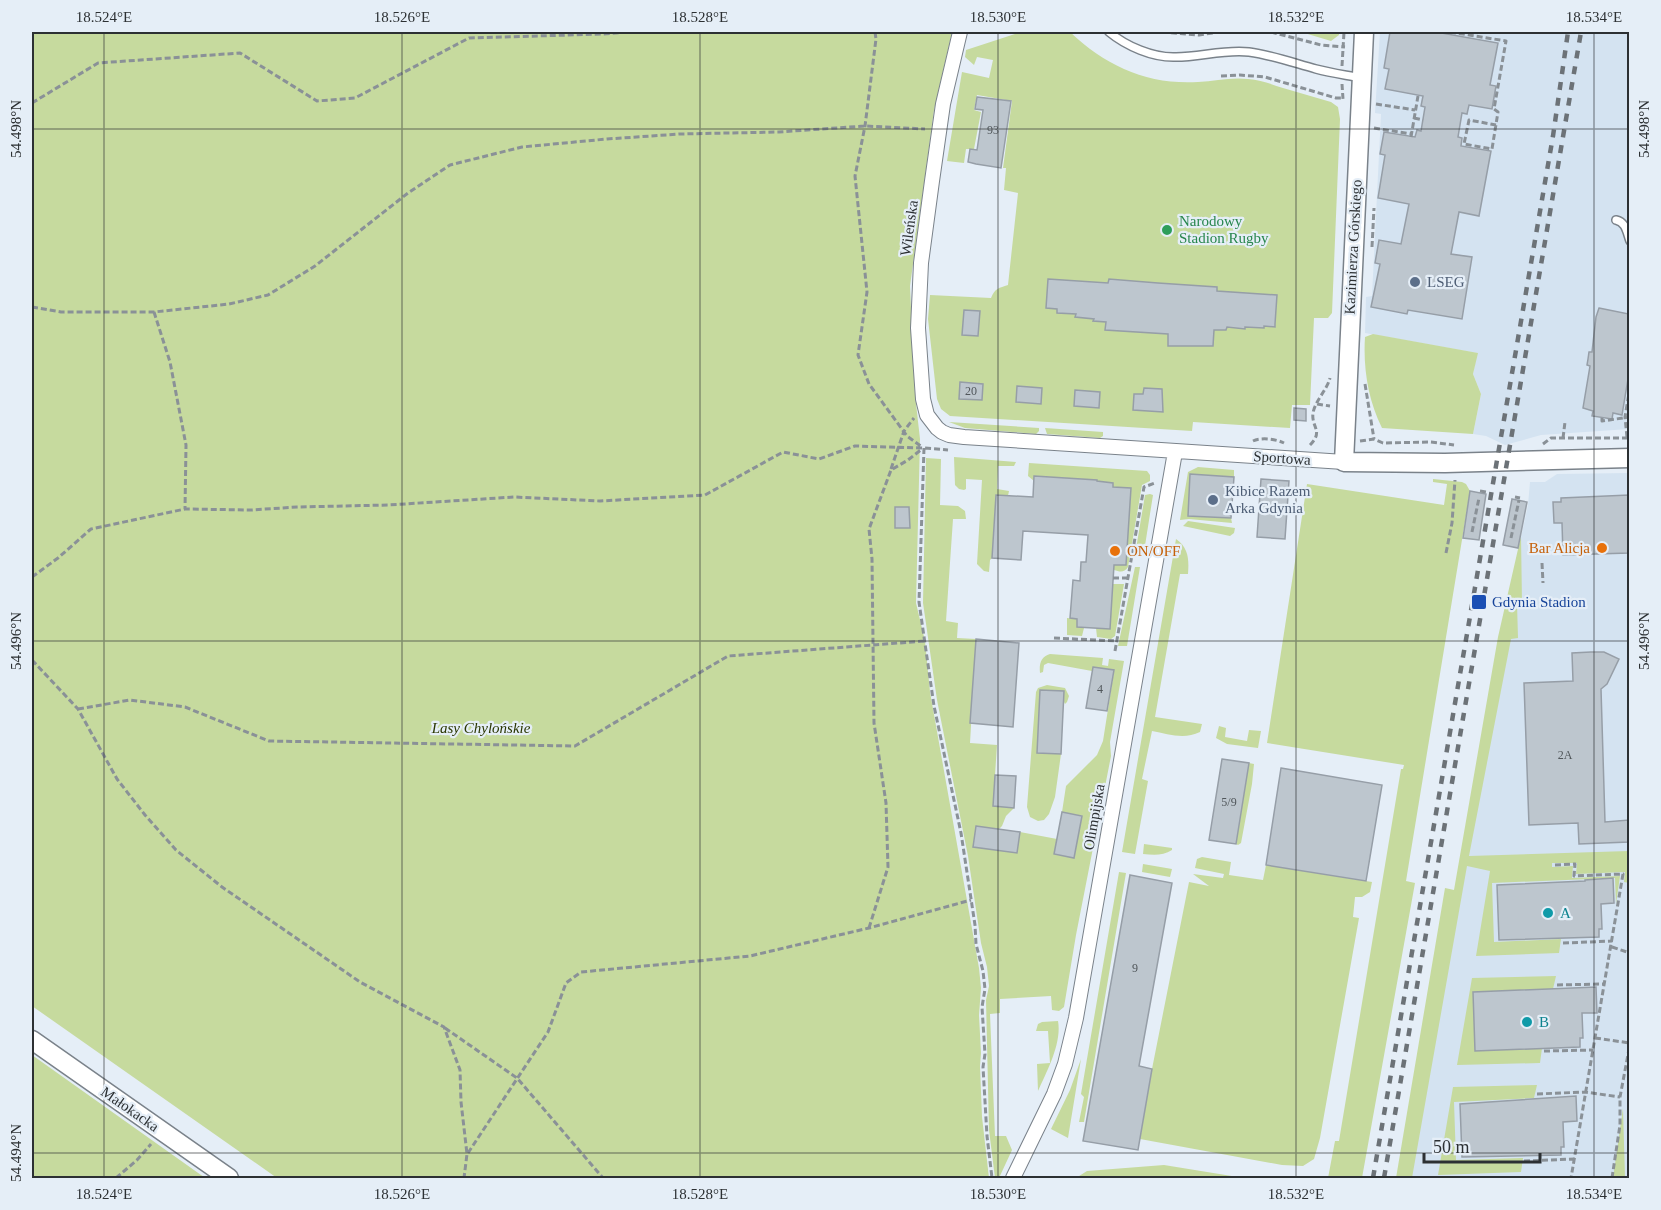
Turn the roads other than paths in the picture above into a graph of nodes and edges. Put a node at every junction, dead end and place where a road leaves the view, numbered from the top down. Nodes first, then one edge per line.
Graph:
1 (960, 32) edge
2 (1109, 32) edge
3 (1364, 40) edge
4 (1362, 78) junction
5 (1616, 219) dead end
6 (1629, 241) edge
7 (937, 428) joint
8 (1175, 452) junction
9 (1629, 458) edge
10 (1344, 462) junction
11 (32, 1040) edge
12 (229, 1179) edge
13 (1014, 1179) edge

1 - 7 street, Wileńska
2 - 4 lane
3 - 4 street, Kazimierza Górskiego
4 - 10 street, Kazimierza Górskiego
5 - 6 lane
7 - 8 street, Sportowa
8 - 10 street, Sportowa
8 - 13 street, Olimpijska
9 - 10 street, Sportowa
11 - 12 street, Małokacka

